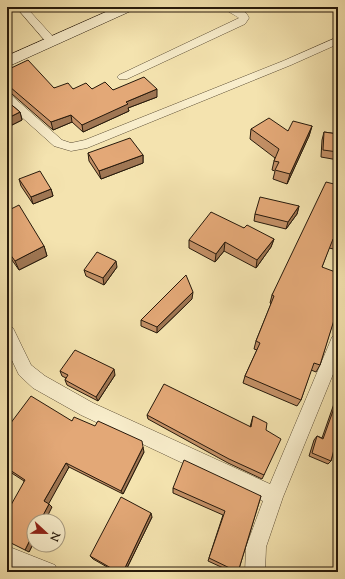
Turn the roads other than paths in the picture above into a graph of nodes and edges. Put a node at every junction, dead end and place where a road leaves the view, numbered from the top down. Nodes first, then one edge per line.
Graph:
1 (22, 7) edge
2 (128, 7) edge
3 (226, 7) edge
4 (338, 40) edge
5 (52, 42) junction
6 (7, 62) edge
7 (124, 77) dead end
8 (7, 98) edge
9 (7, 333) edge
10 (338, 342) edge
11 (274, 496) junction
12 (7, 556) edge
13 (48, 572) edge
14 (255, 572) edge

1 - 5 street
2 - 5 street
3 - 7 street
4 - 8 street
5 - 6 street
9 - 11 street
10 - 11 street
11 - 14 street
12 - 13 street

